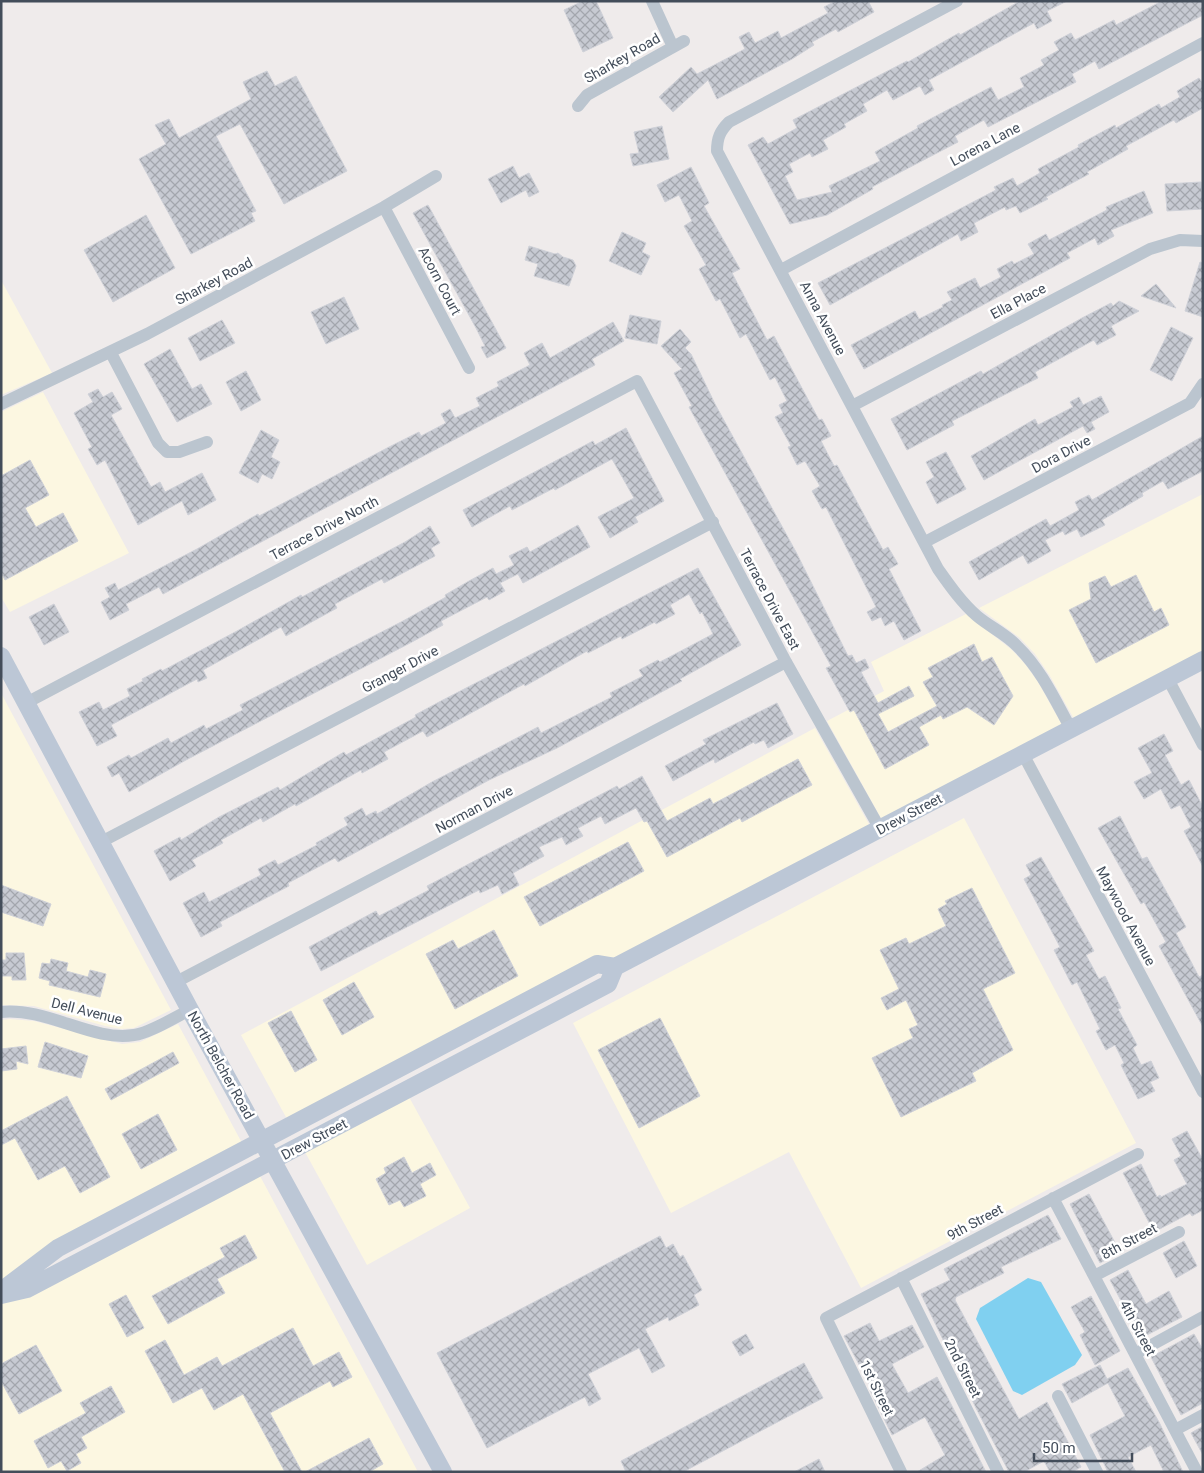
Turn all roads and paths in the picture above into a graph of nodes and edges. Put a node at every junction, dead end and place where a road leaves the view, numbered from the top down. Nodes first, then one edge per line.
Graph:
1 (652, 1) edge
2 (957, 1) edge
3 (1203, 43) edge
4 (578, 106) dead end
5 (436, 176) dead end
6 (384, 207) junction
7 (1203, 242) edge
8 (781, 270) junction
9 (111, 352) junction
10 (469, 368) dead end
11 (637, 380) joint
12 (1203, 384) edge
13 (1, 404) edge
14 (852, 406) junction
15 (207, 442) dead end
16 (713, 522) junction
17 (925, 542) junction
18 (1, 656) edge
19 (1203, 660) edge
20 (786, 662) junction
21 (1168, 679) junction
22 (26, 703) junction
23 (1071, 729) junction
24 (1203, 745) edge
25 (1023, 754) junction
26 (880, 829) junction
27 (101, 842) junction
28 (615, 967) junction
29 (176, 982) junction
30 (190, 1010) junction
31 (1, 1012) edge
32 (1203, 1092) edge
33 (263, 1141) junction
34 (1138, 1154) dead end
35 (274, 1160) junction
36 (1052, 1198) junction
37 (1178, 1232) dead end
38 (1094, 1276) junction
39 (901, 1278) junction
40 (1, 1291) edge
41 (1, 1295) edge
42 (1203, 1317) edge
43 (826, 1318) joint
44 (1135, 1354) junction
45 (1058, 1396) dead end
46 (1203, 1415) edge
47 (1175, 1430) junction
48 (443, 1472) edge
49 (901, 1472) edge
50 (998, 1472) edge
51 (1097, 1472) edge
52 (1198, 1472) edge

1 - 4 street, Sharkey Road
2 - 8 street, Anna Avenue
3 - 8 street, Lorena Lane
5 - 6 street, Sharkey Road
6 - 9 street, Sharkey Road
6 - 10 street, Acorn Court
7 - 14 street, Ella Place
8 - 14 street, Anna Avenue
9 - 13 street, Sharkey Road
9 - 15 street
11 - 16 street, Terrace Drive East
11 - 22 street, Terrace Drive North
12 - 17 street, Dora Drive
14 - 17 street, Anna Avenue
16 - 20 street, Terrace Drive East
16 - 27 street, Granger Drive
17 - 23 street, Anna Avenue
18 - 22 main road, North Belcher Road
19 - 21 main road, Drew Street
20 - 26 street, Terrace Drive East
20 - 29 street, Norman Drive
21 - 23 main road, Drew Street
21 - 24 street
22 - 27 main road, North Belcher Road
23 - 25 main road, Drew Street
25 - 26 main road, Drew Street
25 - 32 street, Maywood Avenue
26 - 28 main road, Drew Street
27 - 29 main road, North Belcher Road
28 - 33 main road, Drew Street
28 - 35 main road, Drew Street
29 - 30 main road, North Belcher Road
30 - 31 street, Dell Avenue
30 - 33 main road, North Belcher Road
33 - 35 main road, North Belcher Road
33 - 40 main road, Drew Street
34 - 36 street, 9th Street
35 - 41 main road, Drew Street
35 - 48 main road, North Belcher Road
36 - 38 street, 4th Street
36 - 39 street, 9th Street
37 - 38 street, 8th Street
38 - 44 street, 4th Street
39 - 43 street, 9th Street
39 - 50 street, 2nd Street
42 - 44 street
43 - 49 street, 1st Street
44 - 47 street, 4th Street
45 - 51 street
46 - 47 street
47 - 52 street, 4th Street

